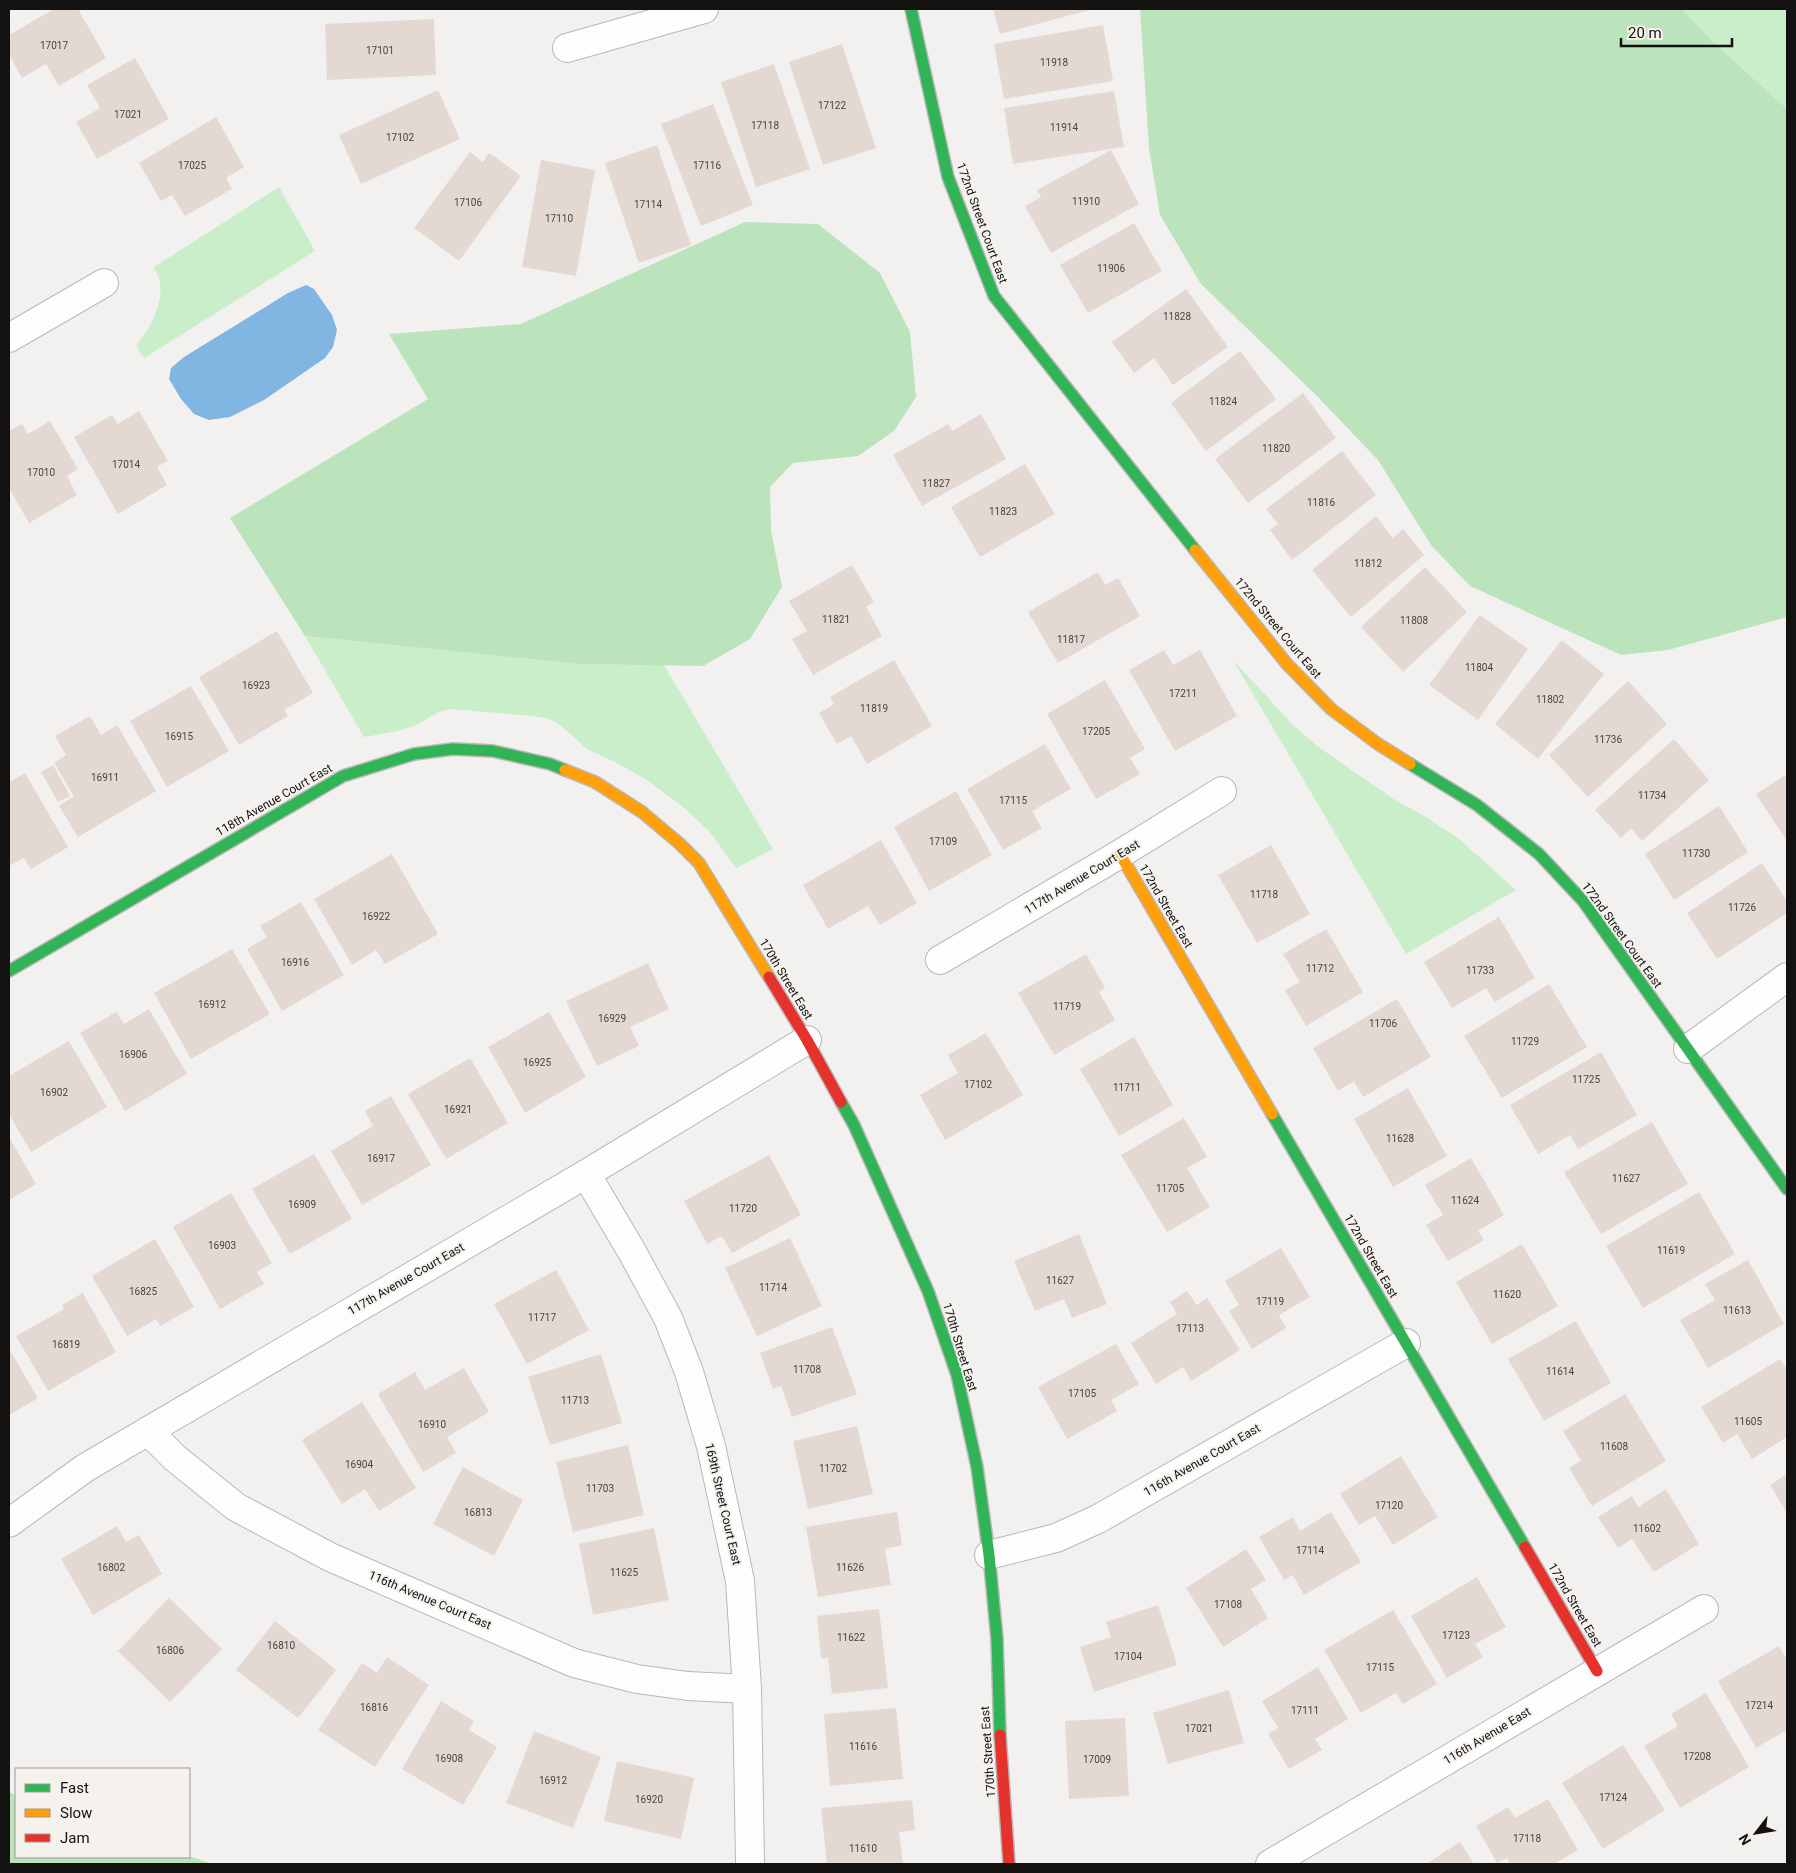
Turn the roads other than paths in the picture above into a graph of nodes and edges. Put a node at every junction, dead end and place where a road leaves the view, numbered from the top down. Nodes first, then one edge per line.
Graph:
1 (704, 9) edge
2 (911, 9) edge
3 (567, 48) dead end
4 (104, 283) dead end
5 (9, 338) edge
6 (1222, 792) dead end
7 (1120, 854) junction
8 (715, 889) joint
9 (940, 960) dead end
10 (9, 970) edge
11 (1787, 977) edge
12 (807, 1040) junction
13 (1688, 1049) junction
14 (586, 1174) junction
15 (1787, 1189) edge
16 (1406, 1343) junction
17 (148, 1431) junction
18 (9, 1523) edge
19 (989, 1555) junction
20 (1704, 1609) dead end
21 (1597, 1671) junction
22 (747, 1689) junction
23 (750, 1862) dead end
24 (1009, 1864) edge
25 (1270, 1864) edge

1 - 3 street
2 - 13 street, 172nd Street Court East
4 - 5 street
6 - 7 street, 117th Avenue Court East
7 - 9 street, 117th Avenue Court East
7 - 16 street, 172nd Street East
8 - 10 street, 118th Avenue Court East
8 - 12 street, 170th Street East
11 - 13 street
12 - 14 street, 117th Avenue Court East
12 - 19 street, 170th Street East
13 - 15 street, 172nd Street Court East
14 - 17 street, 117th Avenue Court East
14 - 22 street, 169th Street Court East
16 - 19 street, 116th Avenue Court East
16 - 21 street, 172nd Street East
17 - 18 street, 117th Avenue Court East
17 - 22 street, 116th Avenue Court East
19 - 24 street, 170th Street East
20 - 21 street, 116th Avenue East
21 - 25 street, 116th Avenue East
22 - 23 street, 169th Street Court East

